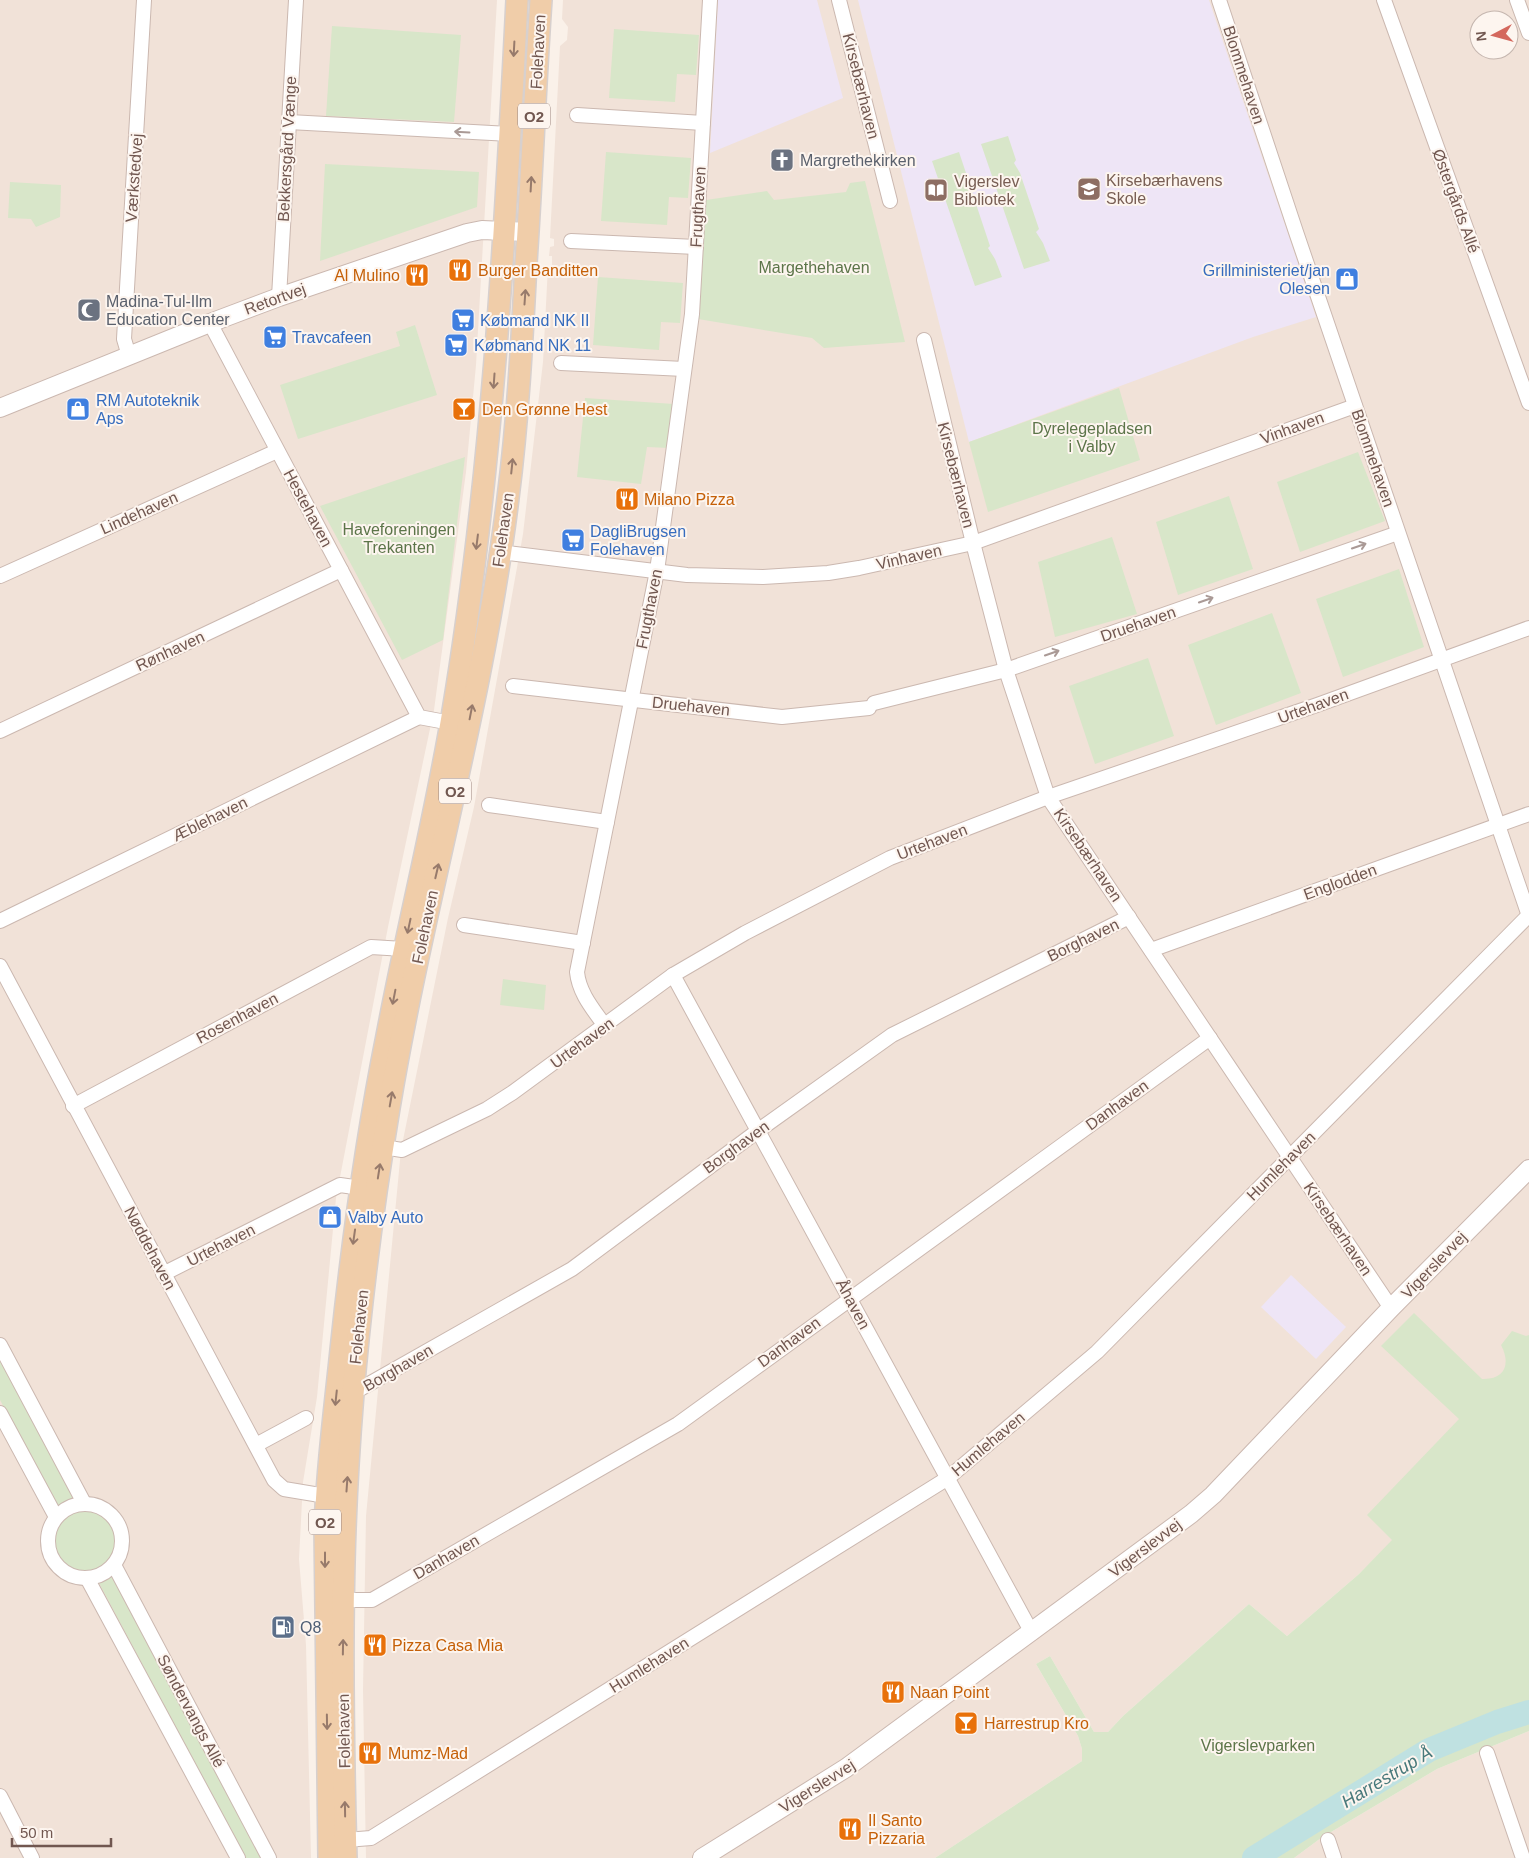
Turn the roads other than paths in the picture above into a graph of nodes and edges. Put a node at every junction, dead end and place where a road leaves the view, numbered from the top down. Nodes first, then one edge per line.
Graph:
1 (144, 0) edge
2 (296, 0) edge
3 (517, 0) edge
4 (541, 0) edge
5 (710, 0) edge
6 (839, 0) edge
7 (1219, 0) edge
8 (1384, 0) edge
9 (1517, 0) edge
10 (1529, 33) edge
11 (577, 115) dead end
12 (289, 122) junction
13 (703, 123) junction
14 (510, 134) junction
15 (890, 200) dead end
16 (504, 231) junction
17 (528, 232) junction
18 (571, 241) dead end
19 (696, 247) junction
20 (279, 297) junction
21 (210, 323) junction
22 (924, 340) dead end
23 (129, 356) junction
24 (561, 363) dead end
25 (684, 369) junction
26 (1529, 403) edge
27 (1355, 406) junction
28 (0, 408) edge
29 (277, 451) junction
30 (1398, 533) junction
31 (973, 543) junction
32 (500, 552) junction
33 (341, 570) junction
34 (657, 571) junction
35 (0, 576) edge
36 (1529, 628) edge
37 (1441, 659) junction
38 (1006, 670) junction
39 (513, 686) dead end
40 (631, 700) junction
41 (419, 717) junction
42 (451, 723) junction
43 (0, 731) edge
44 (1048, 797) junction
45 (489, 806) dead end
46 (1529, 814) edge
47 (607, 822) junction
48 (1498, 825) junction
49 (1529, 915) edge
50 (1129, 917) junction
51 (0, 922) edge
52 (464, 924) dead end
53 (583, 944) junction
54 (404, 949) junction
55 (1151, 950) junction
56 (0, 966) edge
57 (673, 975) junction
58 (605, 1026) junction
59 (1210, 1038) junction
60 (73, 1106) junction
61 (759, 1130) junction
62 (383, 1147) junction
63 (1290, 1157) junction
64 (1529, 1169) edge
65 (361, 1188) junction
66 (163, 1274) junction
67 (850, 1298) junction
68 (1391, 1308) junction
69 (0, 1345) edge
70 (353, 1393) junction
71 (0, 1413) edge
72 (306, 1418) dead end
73 (256, 1445) junction
74 (948, 1478) junction
75 (326, 1496) junction
76 (84, 1503) junction
77 (56, 1517) junction
78 (114, 1565) junction
79 (87, 1578) junction
80 (343, 1600) junction
81 (1032, 1633) junction
82 (1487, 1753) dead end
83 (0, 1796) edge
84 (1328, 1840) dead end
85 (346, 1849) edge
86 (1522, 1854) edge
87 (32, 1858) edge
88 (238, 1858) edge
89 (269, 1858) edge
90 (330, 1858) edge
91 (702, 1858) edge
92 (1334, 1858) edge

1 - 23 street, Værkstedvej
2 - 12 street, Bekkersgård Vænge
3 -> 14 main road, Folehaven / O2
17 -> 4 main road, Folehaven / O2
5 - 13 street, Frugthaven
6 - 15 street, Kirsebærhaven
7 - 27 street, Blommehaven
8 - 26 street, Østergårds Allé
9 - 10 street
11 - 13 street
14 -> 12 street
12 - 20 street, Bekkersgård Vænge
13 - 19 street, Frugthaven
14 - 16 main road, Folehaven / O2
16 - 17 street, Retortvej
16 - 20 street, Retortvej
16 -> 42 main road, Folehaven / O2
32 -> 17 main road, Folehaven / O2
18 - 19 street
19 - 25 street, Frugthaven
20 - 21 street, Retortvej
21 - 23 street, Retortvej
21 - 29 street, Hestehaven
22 - 31 street, Kirsebærhaven
23 - 28 street, Retortvej
24 - 25 street
25 - 34 street, Frugthaven
27 - 30 street, Blommehaven
27 - 31 street, Vinhaven
29 - 33 street, Hestehaven
29 - 35 street, Lindehaven
30 - 37 street, Blommehaven
38 -> 30 street, Druehaven
31 - 34 street, Vinhaven
31 - 38 street, Kirsebærhaven
32 - 34 street, Vinhaven
62 -> 32 main road, Folehaven / O2
33 - 41 street, Hestehaven
33 - 43 street, Rønhaven
34 - 40 street, Frugthaven
36 - 37 street, Urtehaven
37 - 44 street, Urtehaven
37 - 48 street, Blommehaven
38 - 40 street, Druehaven
38 - 44 street, Kirsebærhaven
39 - 40 street, Druehaven
40 - 47 street, Frugthaven
41 - 42 street
41 - 51 street, Æblehaven
42 -> 54 main road, Folehaven / O2
44 - 50 street, Kirsebærhaven
44 - 57 street, Urtehaven
45 - 47 street
46 - 48 street, Englodden
47 - 53 street, Frugthaven
48 - 49 street, Blommehaven
48 - 55 street, Englodden
49 - 63 street, Humlehaven
50 - 55 street, Kirsebærhaven
50 - 61 street, Borghaven
52 - 53 street
53 - 58 street, Frugthaven
54 - 60 street, Rosenhaven
54 -> 65 main road, Folehaven / O2
55 - 59 street, Kirsebærhaven
56 - 60 street, Nøddehaven
57 - 58 street, Urtehaven
57 - 61 street, Åhaven
58 - 62 street, Urtehaven
59 - 63 street, Kirsebærhaven
59 - 67 street, Danhaven
60 - 66 street, Nøddehaven
61 - 67 street, Åhaven
61 - 70 street, Borghaven
70 -> 62 main road, Folehaven / O2
63 - 68 street, Kirsebærhaven
63 - 74 street, Humlehaven
64 - 68 street, Vigerslevvej
65 - 66 street, Urtehaven
65 -> 75 main road, Folehaven / O2
66 - 73 street, Nøddehaven
67 - 74 street, Åhaven
67 - 80 street, Danhaven
68 - 81 street, Vigerslevvej
69 - 76 street
80 -> 70 main road, Folehaven / O2
71 - 77 street
72 - 73 street
73 - 75 street, Nøddehaven
74 - 81 street, Åhaven
74 - 85 street, Humlehaven
75 -> 90 main road, Folehaven / O2
76 - 77 street
76 - 78 street
77 - 79 street
78 - 79 street
78 - 89 street, Søndervangs Allé
79 - 88 street, Søndervangs Allé
85 -> 80 main road, Folehaven / O2
81 - 91 street, Vigerslevvej
82 - 86 street
83 - 87 street
84 - 92 street

